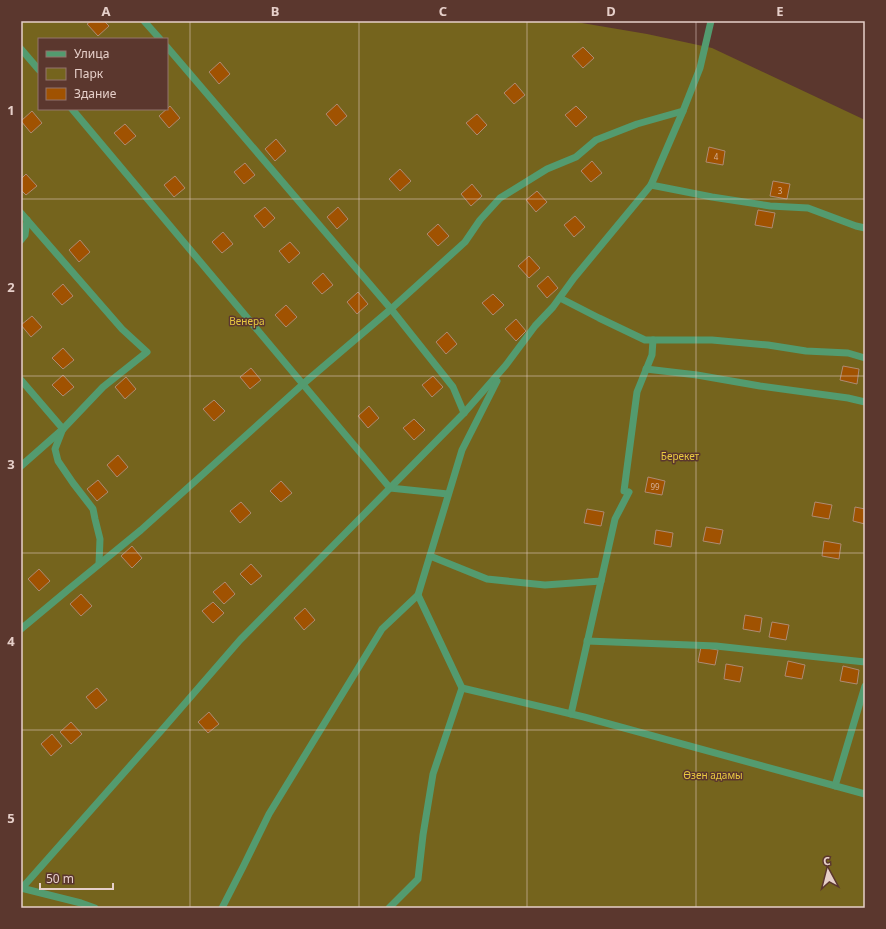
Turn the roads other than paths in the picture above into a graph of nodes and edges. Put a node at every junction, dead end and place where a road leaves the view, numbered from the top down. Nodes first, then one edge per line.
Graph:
1 (144, 21) edge
2 (711, 21) edge
3 (159, 38) edge
4 (168, 48) edge
5 (21, 49) edge
6 (38, 69) edge
7 (73, 110) edge
8 (683, 111) junction
9 (651, 185) junction
10 (21, 212) edge
11 (27, 220) junction
12 (865, 228) edge
13 (21, 240) edge
14 (560, 298) junction
15 (391, 309) junction
16 (653, 340) junction
17 (865, 358) edge
18 (646, 369) junction
19 (501, 371) junction
20 (21, 380) edge
21 (303, 384) junction
22 (865, 402) edge
23 (464, 413) junction
24 (63, 429) junction
25 (21, 466) edge
26 (390, 488) junction
27 (448, 494) junction
28 (430, 556) junction
29 (99, 564) junction
30 (601, 581) junction
31 (418, 595) junction
32 (21, 630) edge
33 (587, 641) junction
34 (865, 662) edge
35 (865, 686) edge
36 (462, 688) junction
37 (571, 714) junction
38 (835, 786) junction
39 (865, 794) edge
40 (21, 888) edge
41 (95, 908) edge
42 (222, 908) edge
43 (389, 908) edge

1 - 3 street
2 - 8 street
4 - 15 street
5 - 6 street
7 - 21 street
8 - 9 street
8 - 15 street
9 - 12 street
9 - 14 street
10 - 11 street
11 - 13 street
11 - 24 street
14 - 16 street
14 - 19 street
15 - 21 street
15 - 23 street
16 - 17 street
16 - 18 street
18 - 22 street
18 - 30 street
19 - 23 street
19 - 27 street
20 - 24 street
21 - 26 street
21 - 29 street
23 - 26 street
24 - 25 street
24 - 29 street
26 - 27 street
26 - 40 street
27 - 28 street
28 - 30 street
28 - 31 street
29 - 32 street
30 - 33 street
31 - 36 street
31 - 42 street
33 - 34 street
33 - 37 street
35 - 38 street
36 - 37 street
36 - 43 street
37 - 38 street
38 - 39 street
40 - 41 street

